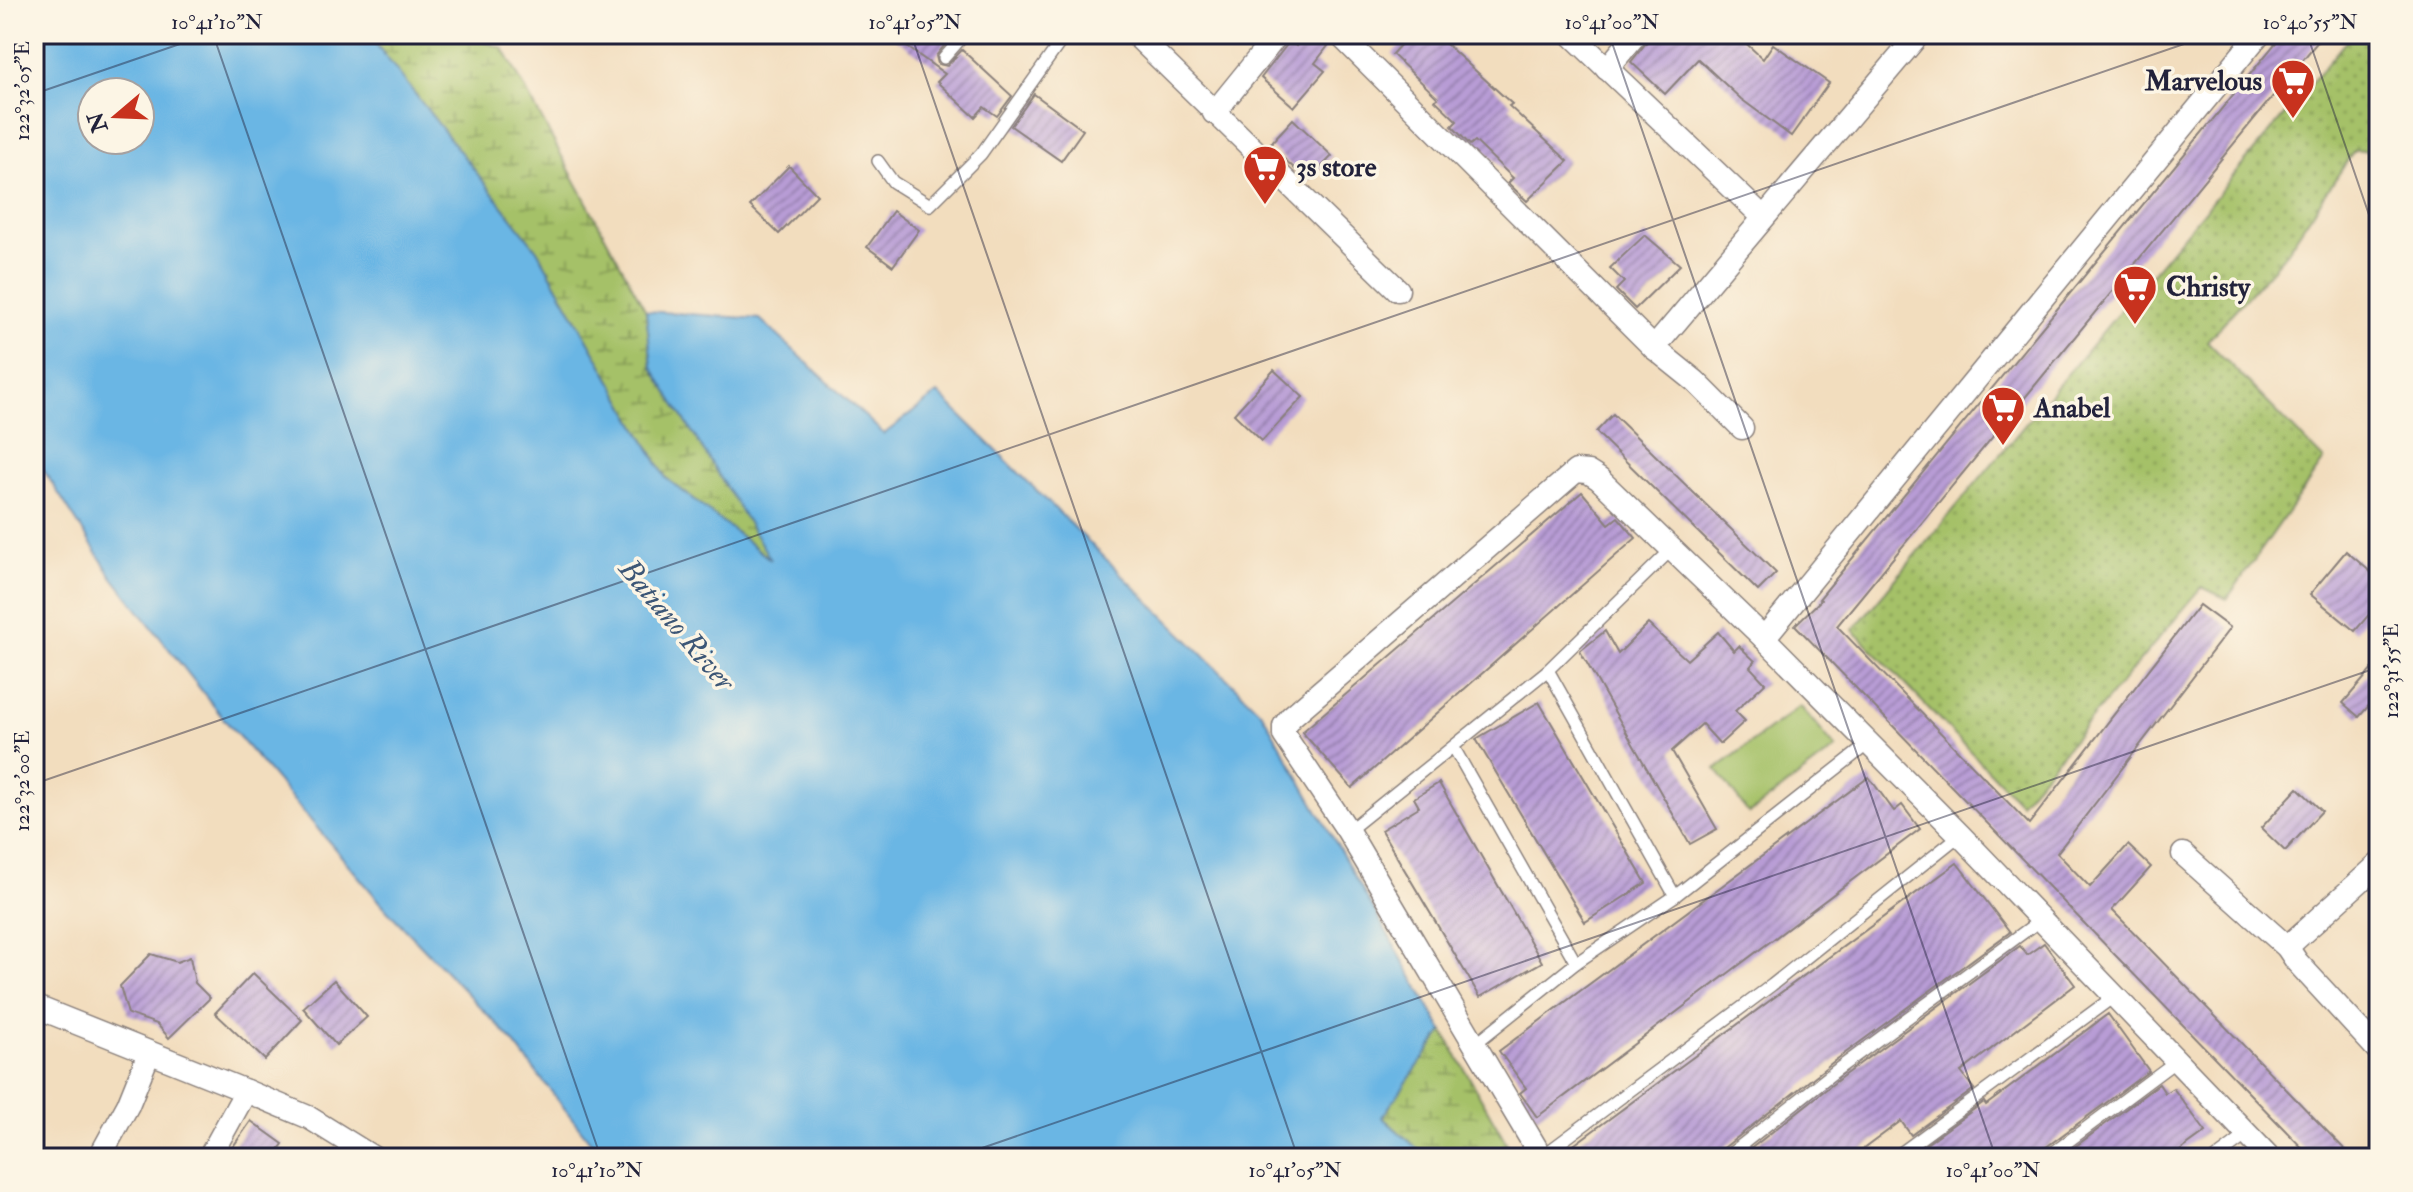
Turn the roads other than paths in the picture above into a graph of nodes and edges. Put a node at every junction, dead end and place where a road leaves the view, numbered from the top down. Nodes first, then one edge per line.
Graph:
1 (965, 34) edge
2 (1066, 34) edge
3 (1135, 34) edge
4 (1278, 34) edge
5 (1339, 34) edge
6 (1571, 34) edge
7 (1636, 34) edge
8 (1919, 34) edge
9 (2259, 34) edge
10 (944, 58) dead end
11 (1607, 69) junction
12 (1214, 113) junction
13 (878, 161) dead end
14 (1763, 217) junction
15 (1398, 290) dead end
16 (1654, 348) junction
17 (1742, 428) dead end
18 (1671, 550) junction
19 (1764, 638) junction
20 (1548, 670) junction
21 (1868, 744) junction
22 (1454, 748) junction
23 (1348, 831) junction
24 (1960, 835) junction
25 (2183, 854) dead end
26 (2379, 864) edge
27 (1675, 896) junction
28 (2043, 919) junction
29 (2287, 947) junction
30 (1576, 963) junction
31 (2116, 995) junction
32 (34, 1006) edge
33 (1476, 1043) junction
34 (2379, 1051) edge
35 (149, 1053) junction
36 (2176, 1061) junction
37 (246, 1091) junction
38 (2248, 1134) junction
39 (99, 1158) edge
40 (209, 1158) edge
41 (374, 1158) edge
42 (1542, 1158) edge
43 (1725, 1158) edge
44 (1894, 1158) edge
45 (2046, 1158) edge
46 (2216, 1158) edge
47 (2270, 1158) edge

1 - 10 lane
2 - 13 lane
3 - 12 street
4 - 12 street
5 - 16 street
6 - 11 street
7 - 11 street
8 - 14 street
9 - 19 street
11 - 14 street
12 - 15 street
14 - 16 street
16 - 17 street
18 - 19 street
18 - 20 lane
18 - 23 street
19 - 21 street
20 - 22 lane
20 - 27 lane
21 - 24 street
21 - 27 lane
22 - 23 lane
22 - 30 lane
23 - 33 street
24 - 28 street
24 - 42 lane
25 - 29 street
26 - 29 street
27 - 30 lane
28 - 31 street
28 - 43 lane
29 - 34 street
30 - 33 lane
31 - 36 street
31 - 44 lane
32 - 35 street
33 - 42 street
35 - 37 street
35 - 39 street
36 - 38 street
36 - 45 lane
37 - 40 street
37 - 41 street
38 - 46 lane
38 - 47 street

